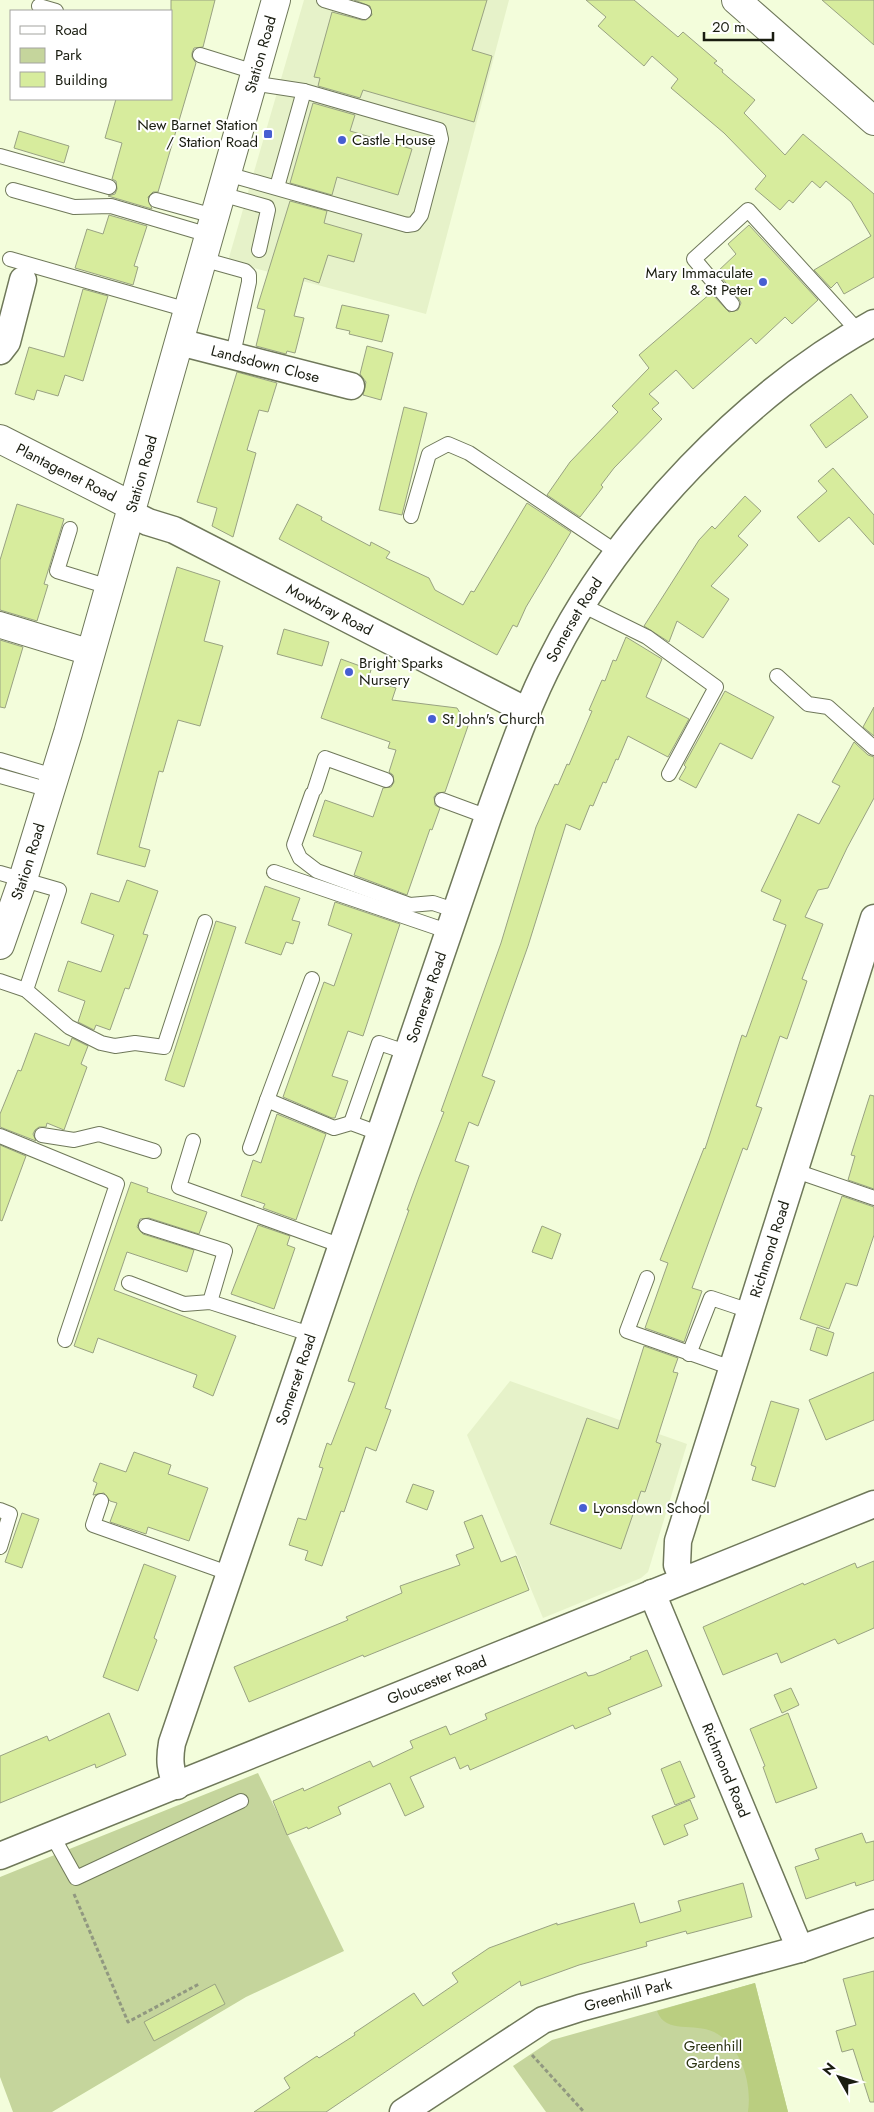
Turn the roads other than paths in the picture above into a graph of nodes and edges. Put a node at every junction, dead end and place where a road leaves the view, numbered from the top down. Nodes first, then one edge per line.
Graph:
1 (276, 0) edge
2 (324, 0) edge
3 (736, 0) edge
4 (39, 6) dead end
5 (53, 10) edge
6 (364, 12) dead end
7 (200, 55) dead end
8 (254, 77) junction
9 (304, 91) junction
10 (874, 121) edge
11 (0, 156) edge
12 (278, 187) junction
13 (109, 188) dead end
14 (13, 190) dead end
15 (156, 200) dead end
16 (215, 216) junction
17 (260, 250) dead end
18 (16, 269) joint
19 (732, 304) dead end
20 (188, 310) junction
21 (866, 327) edge
22 (179, 342) junction
23 (0, 351) edge
24 (234, 354) junction
25 (350, 386) dead end
26 (0, 440) edge
27 (131, 510) junction
28 (411, 516) dead end
29 (70, 529) dead end
30 (618, 553) junction
31 (109, 587) junction
32 (582, 605) junction
33 (0, 619) edge
34 (0, 631) edge
35 (90, 652) junction
36 (777, 676) dead end
37 (527, 711) junction
38 (874, 748) edge
39 (0, 760) edge
40 (669, 774) dead end
41 (0, 776) edge
42 (386, 780) dead end
43 (52, 783) junction
44 (442, 800) dead end
45 (488, 817) junction
46 (274, 872) dead end
47 (11, 876) edge
48 (874, 918) edge
49 (453, 921) junction
50 (205, 922) dead end
51 (0, 945) edge
52 (869, 952) edge
53 (312, 979) dead end
54 (0, 981) edge
55 (26, 990) junction
56 (408, 1053) junction
57 (267, 1100) junction
58 (351, 1123) junction
59 (382, 1134) junction
60 (42, 1135) dead end
61 (0, 1136) edge
62 (193, 1141) dead end
63 (250, 1148) dead end
64 (154, 1151) dead end
65 (794, 1170) junction
66 (874, 1198) edge
67 (146, 1226) dead end
68 (342, 1246) junction
69 (647, 1278) dead end
70 (129, 1283) dead end
71 (210, 1302) junction
72 (750, 1311) junction
73 (313, 1334) junction
74 (65, 1340) dead end
75 (689, 1354) junction
76 (732, 1368) junction
77 (101, 1501) dead end
78 (874, 1504) edge
79 (0, 1510) edge
80 (0, 1547) edge
81 (231, 1574) junction
82 (683, 1580) junction
83 (652, 1592) junction
84 (177, 1786) junction
85 (242, 1801) dead end
86 (52, 1834) junction
87 (0, 1856) edge
88 (874, 1923) edge
89 (800, 1949) junction
90 (403, 2112) edge

1 - 8 main road, Station Road
2 - 6 lane
3 - 10 main road
4 - 5 lane
7 - 8 lane
8 - 9 lane
8 - 16 main road, Station Road
9 - 12 lane
9 - 12 lane
11 - 13 lane
12 - 16 lane
14 - 16 lane
15 - 16 lane
16 - 17 lane
16 - 20 main road, Station Road
16 - 24 lane
18 - 20 lane
18 - 23 street
19 - 21 lane
20 - 22 main road, Station Road
21 - 30 street, Somerset Road
22 - 24 street, Landsdown Close
22 - 27 main road, Station Road
24 - 25 street, Landsdown Close
26 - 27 main road, Plantagenet Road
27 - 31 main road, Station Road
27 - 37 street, Mowbray Road
28 - 30 lane
29 - 31 lane
30 - 32 street, Somerset Road
31 - 35 main road, Station Road
32 - 37 street, Somerset Road
32 - 40 lane
33 - 35 lane
34 - 35 lane
35 - 43 main road, Station Road
36 - 38 lane
37 - 45 street, Somerset Road
39 - 43 lane
41 - 43 lane
42 - 49 lane
43 - 47 main road, Station Road
44 - 45 lane
45 - 49 street, Somerset Road
46 - 49 lane
47 - 51 main road, Station Road
47 - 55 lane
48 - 52 street, Richmond Road
49 - 56 street, Somerset Road
50 - 55 lane
52 - 65 street, Richmond Road
53 - 57 lane
54 - 55 lane
56 - 58 lane
56 - 59 street, Somerset Road
57 - 58 lane
57 - 63 lane
58 - 59 lane
59 - 68 street, Somerset Road
60 - 64 lane
61 - 74 lane
62 - 68 lane
65 - 66 lane
65 - 72 street, Richmond Road
67 - 71 lane
68 - 73 street, Somerset Road
69 - 75 lane
70 - 71 lane
71 - 73 lane
72 - 75 lane
72 - 76 street, Richmond Road
73 - 81 street, Somerset Road
75 - 76 lane
76 - 82 street, Richmond Road
77 - 81 lane
78 - 82 street, Gloucester Road
79 - 80 lane
81 - 84 street, Somerset Road
82 - 83 street, Gloucester Road
83 - 84 street, Gloucester Road
83 - 89 street, Richmond Road
84 - 86 street, Gloucester Road
85 - 86 lane
86 - 87 street, Gloucester Road
88 - 89 street, Greenhill Park
89 - 90 street, Greenhill Park

